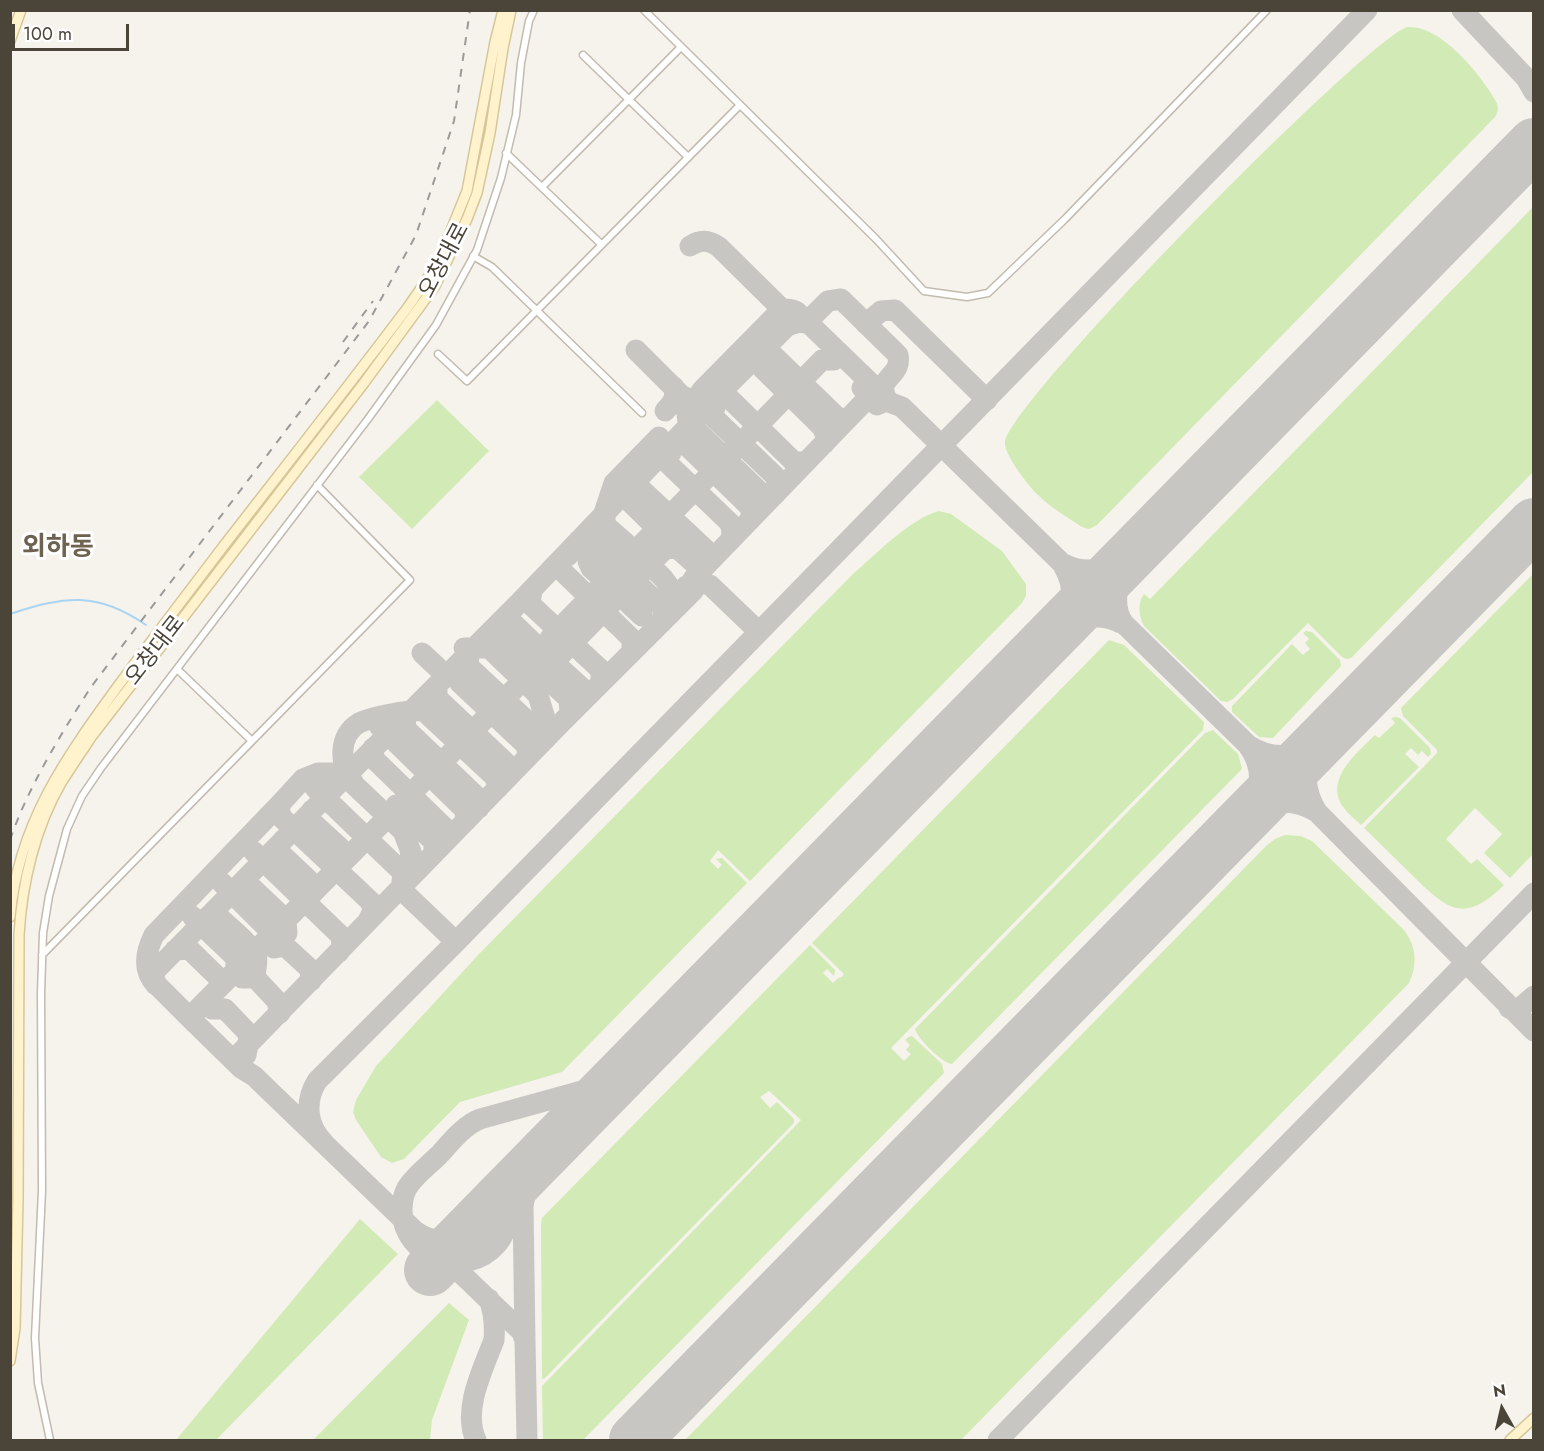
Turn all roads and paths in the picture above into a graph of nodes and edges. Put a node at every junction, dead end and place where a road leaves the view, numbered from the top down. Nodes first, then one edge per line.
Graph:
1 (21, 10) edge
2 (503, 10) edge
3 (511, 10) edge
4 (534, 10) edge
5 (644, 10) edge
6 (1267, 10) edge
7 (10, 41) edge
8 (681, 47) junction
9 (583, 55) dead end
10 (629, 98) junction
11 (740, 106) junction
12 (506, 153) junction
13 (687, 157) junction
14 (542, 187) junction
15 (601, 244) junction
16 (473, 256) junction
17 (538, 311) junction
18 (438, 354) dead end
19 (642, 412) dead end
20 (317, 485) junction
21 (152, 649) junction
22 (177, 669) junction
23 (252, 741) junction
24 (10, 917) edge
25 (42, 955) junction
26 (10, 1361) edge
27 (1533, 1418) edge
28 (50, 1440) edge
29 (1510, 1440) edge

1 - 7 main road
2 - 21 main road, 오창대로
3 - 21 main road, 오창대로
4 - 12 street
5 - 8 street
6 - 11 street
8 - 10 street
8 - 11 street
9 - 10 street
10 - 13 street
10 - 14 street
11 - 13 street
12 - 14 street
12 - 16 street
13 - 15 street
14 - 15 street
15 - 17 street
16 - 17 street
16 - 20 street
17 - 18 street
17 - 19 street
20 - 22 street
20 - 23 street
21 - 24 main road, 오창대로
21 - 26 main road, 오창대로
22 - 23 street
22 - 25 street
23 - 25 street
25 - 28 street
27 - 29 main road

